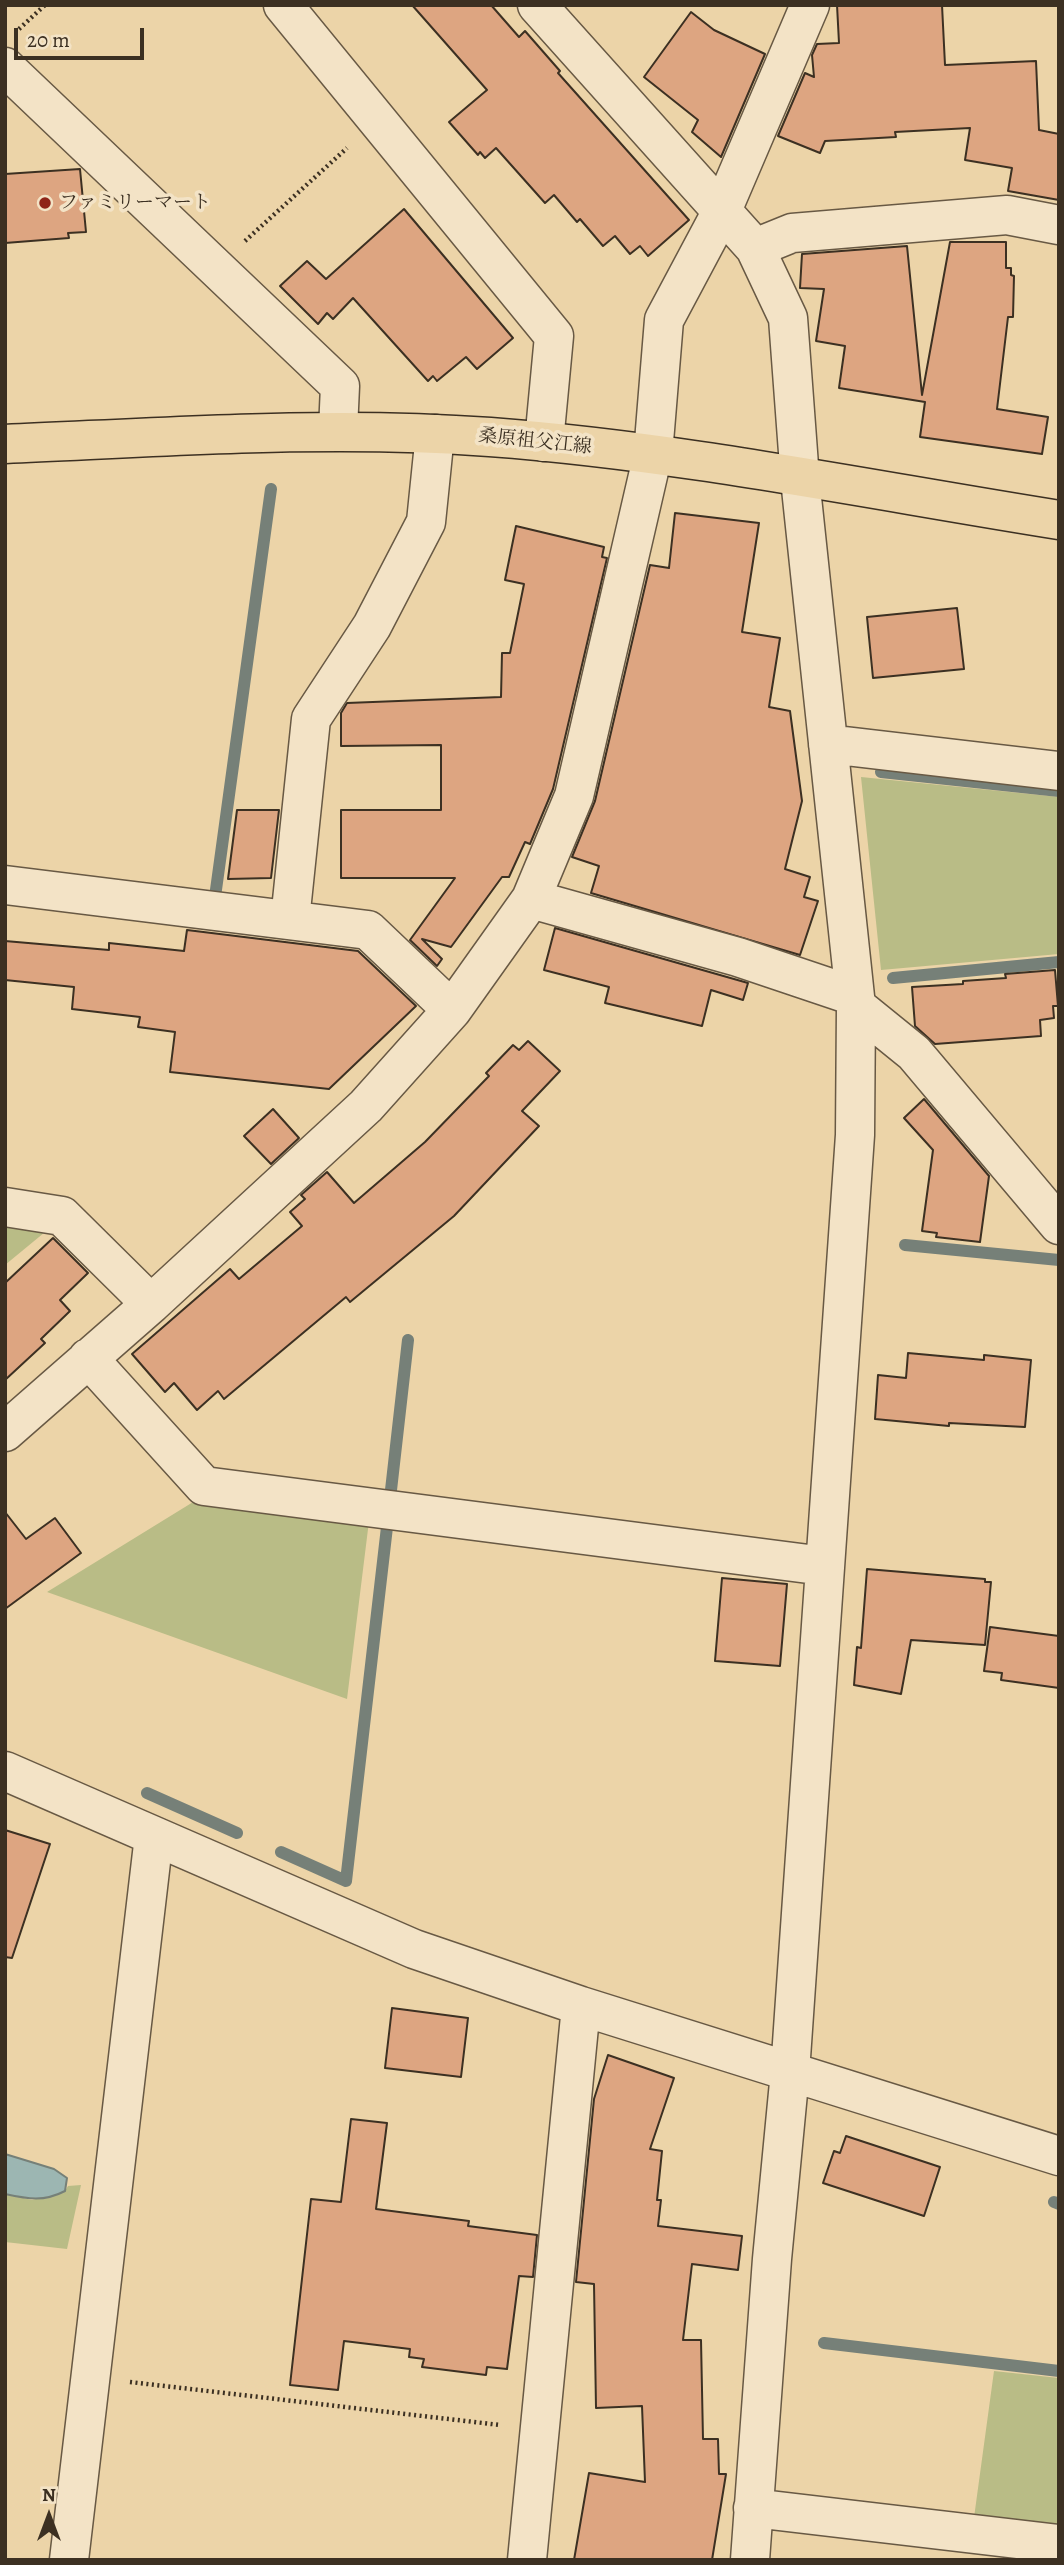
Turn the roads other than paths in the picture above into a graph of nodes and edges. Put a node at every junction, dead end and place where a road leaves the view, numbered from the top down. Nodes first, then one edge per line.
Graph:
1 (283, 5) edge
2 (537, 5) edge
3 (810, 5) edge
4 (10, 50) edge
5 (720, 213) junction
6 (1059, 225) edge
7 (755, 248) junction
8 (338, 430) junction
9 (435, 435) junction
10 (544, 442) junction
11 (5, 444) edge
12 (653, 454) junction
13 (800, 479) junction
14 (1059, 520) edge
15 (828, 744) junction
16 (1059, 771) edge
17 (5, 885) edge
18 (531, 899) junction
19 (290, 920) junction
20 (855, 1001) junction
21 (452, 1010) junction
22 (5, 1208) edge
23 (1059, 1225) edge
24 (150, 1304) junction
25 (88, 1358) junction
26 (5, 1432) edge
27 (824, 1566) junction
28 (5, 1771) edge
29 (154, 1836) junction
30 (581, 2006) junction
31 (790, 2072) junction
32 (1059, 2156) edge
33 (753, 2508) junction
34 (1059, 2544) edge
35 (69, 2560) edge
36 (527, 2560) edge
37 (750, 2560) edge

1 - 10 street
2 - 5 street
3 - 5 street
4 - 8 street
5 - 7 street
5 - 12 street
6 - 7 street
7 - 13 street
8 - 9 main road, 桑原祖父江線
8 - 11 main road, 桑原祖父江線
9 - 10 main road, 桑原祖父江線
9 - 19 street
10 - 12 main road, 桑原祖父江線
12 - 13 main road, 桑原祖父江線
12 - 18 street
13 - 14 main road, 桑原祖父江線
13 - 15 street
15 - 16 street
15 - 20 street
17 - 19 street
18 - 20 street
18 - 21 street
19 - 21 street
20 - 23 street
20 - 27 street
21 - 24 street
22 - 24 street
24 - 25 street
25 - 26 street
25 - 27 street
27 - 31 street
28 - 29 street
29 - 30 street
29 - 35 street
30 - 31 street
30 - 36 street
31 - 32 street
31 - 33 street
33 - 34 street
33 - 37 street

